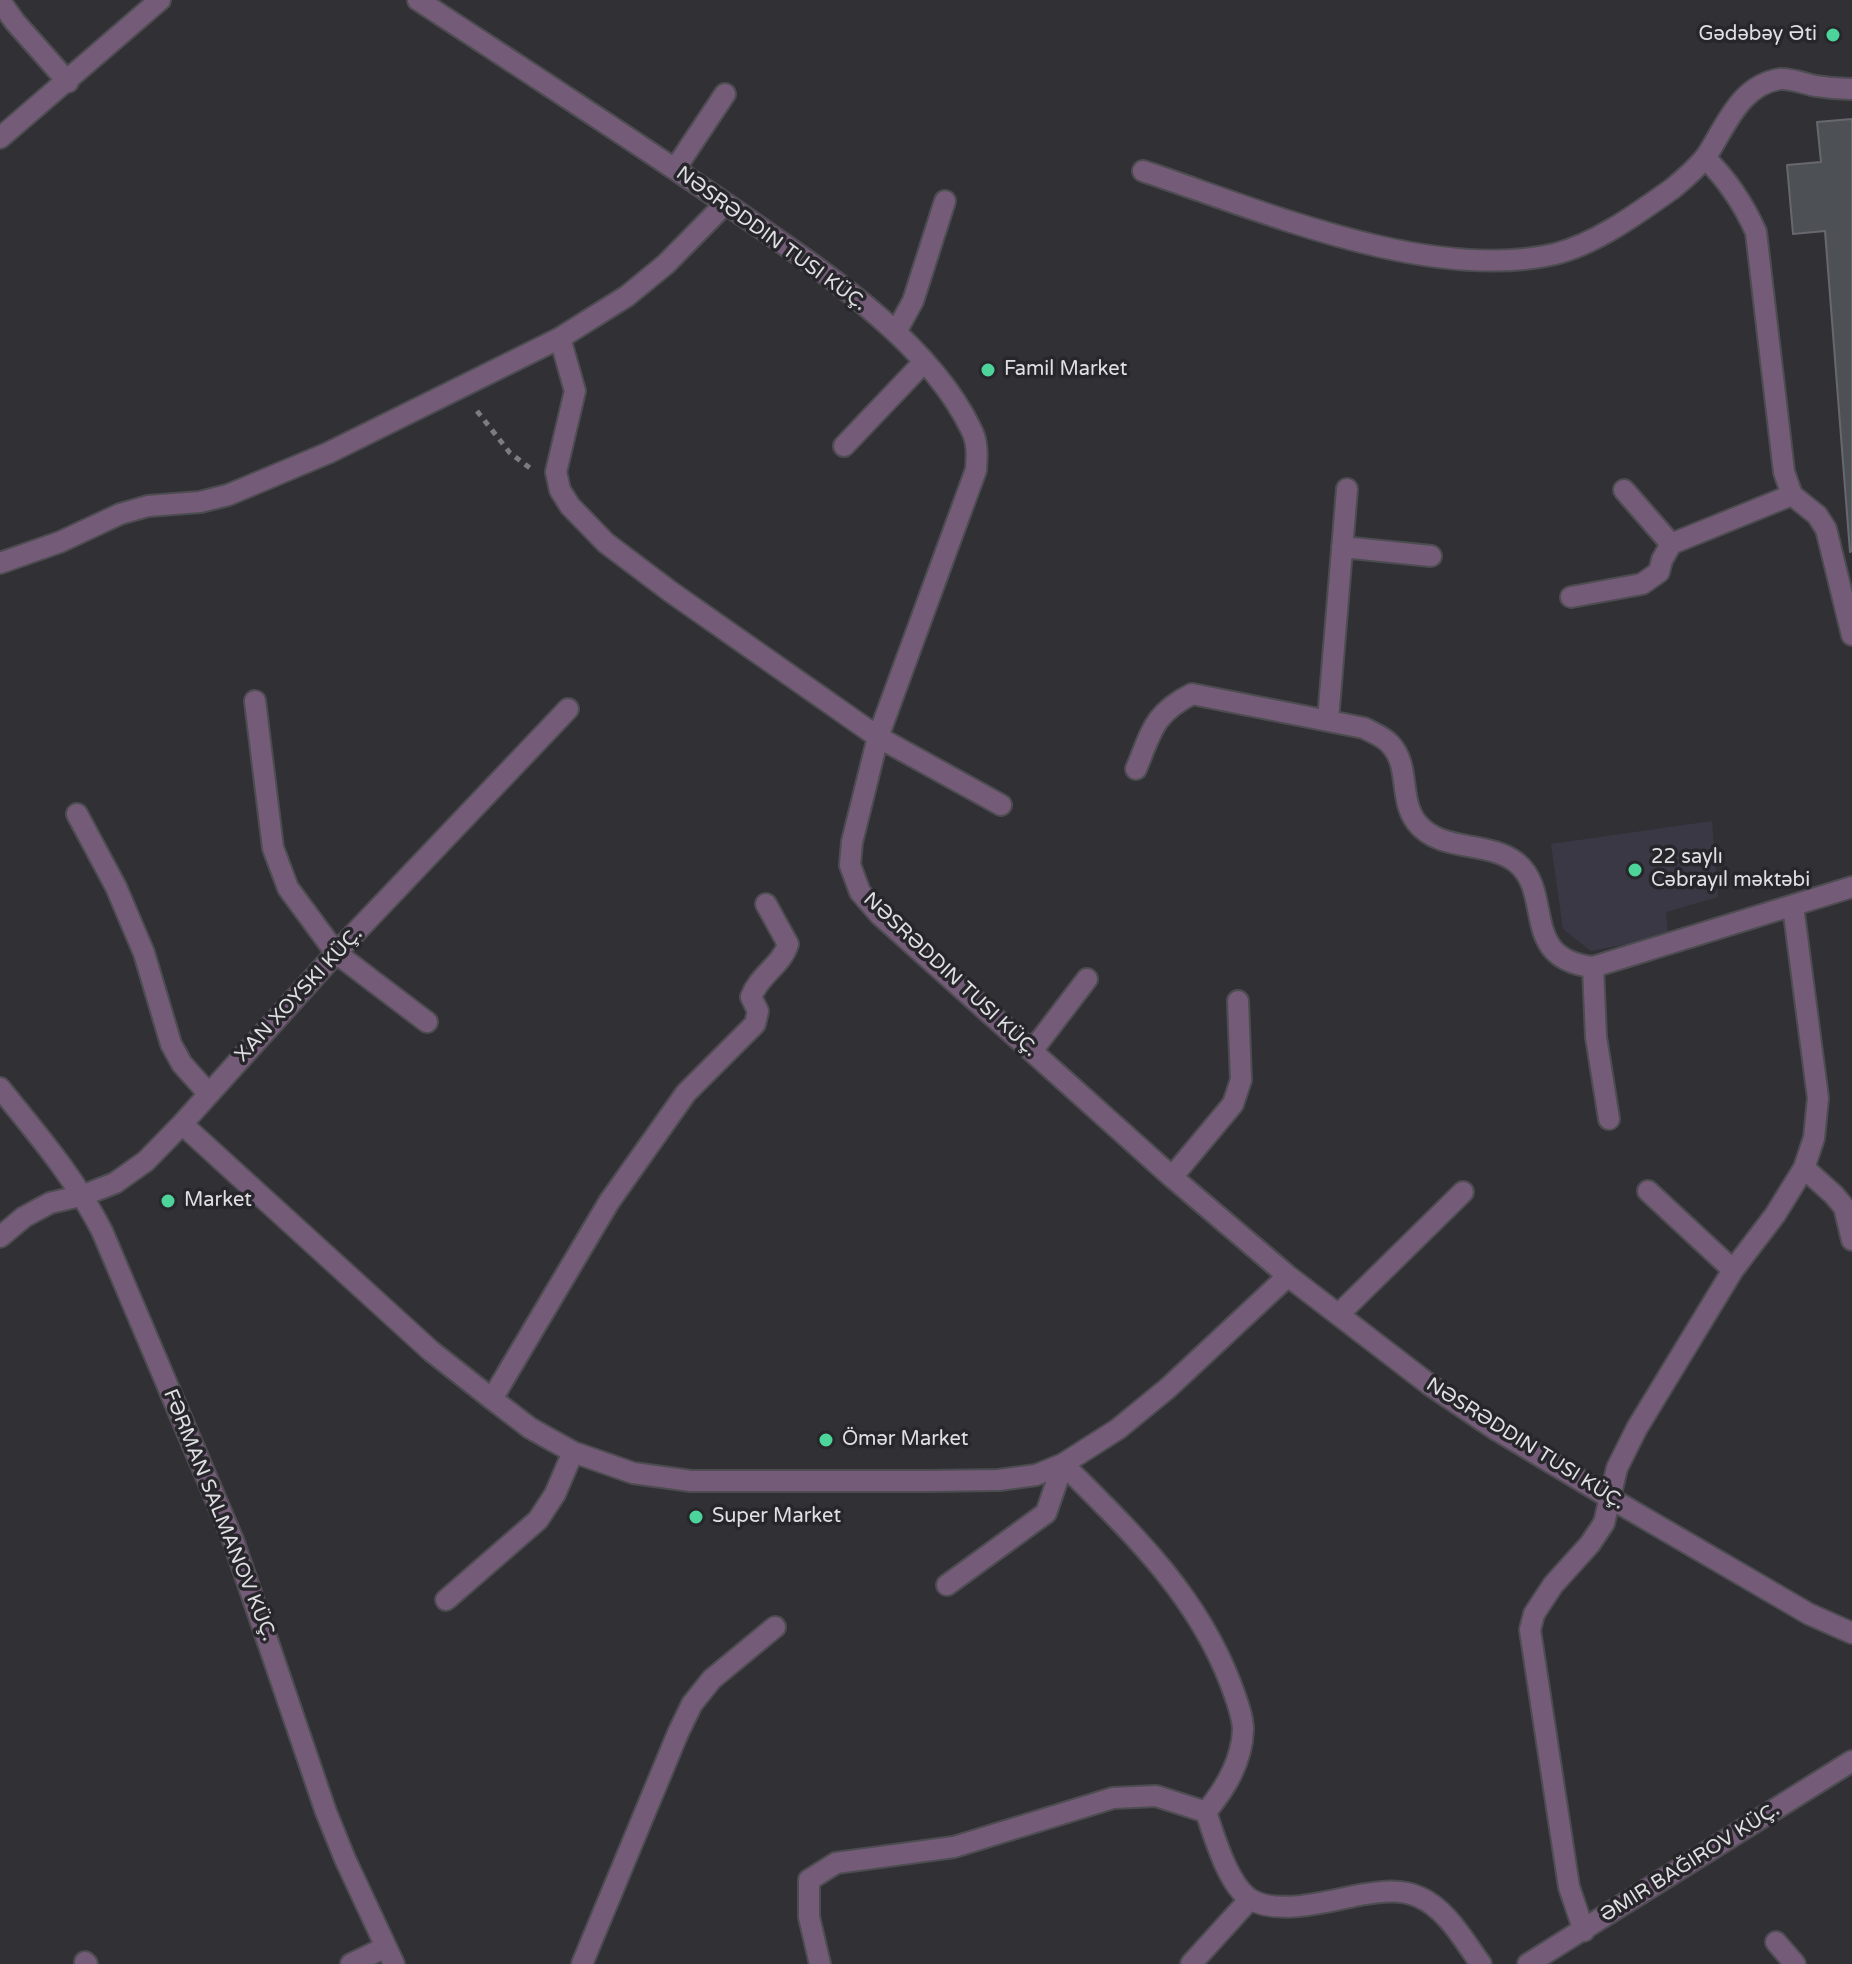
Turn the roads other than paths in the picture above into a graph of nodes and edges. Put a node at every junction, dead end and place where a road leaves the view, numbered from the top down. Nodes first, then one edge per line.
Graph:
1 (160, 0) edge
2 (418, 0) edge
3 (0, 1) edge
4 (68, 82) junction
5 (1852, 89) edge
6 (725, 94) dead end
7 (0, 138) edge
8 (1705, 158) junction
9 (675, 169) junction
10 (1143, 171) dead end
11 (945, 201) dead end
12 (725, 204) junction
13 (896, 332) junction
14 (560, 338) junction
15 (924, 362) junction
16 (844, 446) dead end
17 (1347, 489) dead end
18 (1624, 490) dead end
19 (1792, 495) junction
20 (1671, 544) junction
21 (1342, 547) junction
22 (1431, 556) dead end
23 (0, 563) edge
24 (1571, 597) dead end
25 (1852, 635) edge
26 (255, 701) dead end
27 (568, 709) dead end
28 (1328, 720) junction
29 (878, 737) junction
30 (1136, 769) dead end
31 (1001, 805) dead end
32 (77, 814) dead end
33 (1852, 887) edge
34 (766, 904) dead end
35 (1793, 906) junction
36 (336, 953) junction
37 (1593, 967) junction
38 (1087, 979) dead end
39 (1238, 1001) dead end
40 (427, 1022) dead end
41 (1032, 1051) junction
42 (0, 1088) edge
43 (208, 1093) junction
44 (1609, 1119) dead end
45 (182, 1124) junction
46 (1804, 1168) junction
47 (1172, 1177) junction
48 (1648, 1191) dead end
49 (1463, 1192) dead end
50 (84, 1195) junction
51 (0, 1237) edge
52 (1852, 1240) edge
53 (1733, 1270) junction
54 (1288, 1276) junction
55 (1340, 1313) junction
56 (492, 1399) junction
57 (573, 1452) junction
58 (1063, 1464) junction
59 (1610, 1498) junction
60 (947, 1585) dead end
61 (446, 1600) dead end
62 (775, 1627) dead end
63 (1852, 1633) edge
64 (1852, 1761) edge
65 (1206, 1812) junction
66 (1250, 1899) junction
67 (1584, 1931) junction
68 (1776, 1942) dead end
69 (390, 1955) edge
70 (351, 1964) edge
71 (582, 1964) edge
72 (820, 1964) edge
73 (1191, 1964) edge
74 (1481, 1964) edge
75 (1528, 1964) edge
76 (1795, 1964) edge

1 - 4 street
2 - 9 street, NƏSRƏDDIN TUSI KÜÇ.
3 - 4 street
4 - 7 street
5 - 8 street
6 - 9 street
8 - 10 street
8 - 19 street
9 - 12 street, NƏSRƏDDIN TUSI KÜÇ.
11 - 13 street
12 - 13 street, NƏSRƏDDIN TUSI KÜÇ.
12 - 14 street
13 - 15 street, NƏSRƏDDIN TUSI KÜÇ.
14 - 23 street
14 - 29 street
15 - 16 street
15 - 29 street, NƏSRƏDDIN TUSI KÜÇ.
17 - 21 street
18 - 20 street
19 - 20 street
19 - 25 street
20 - 24 street
21 - 22 street
21 - 28 street
26 - 36 street
27 - 36 street, XAN XOYSKI KÜÇ.
28 - 30 street
28 - 37 street
29 - 31 street
29 - 41 street, NƏSRƏDDIN TUSI KÜÇ.
32 - 43 street
33 - 35 street
34 - 56 street
35 - 37 street
35 - 46 street
36 - 40 street
36 - 43 street, XAN XOYSKI KÜÇ.
37 - 44 street
38 - 41 street
39 - 47 street
41 - 47 street, NƏSRƏDDIN TUSI KÜÇ.
42 - 50 street, FƏRMAN SALMANOV KÜÇ.
43 - 45 street, XAN XOYSKI KÜÇ.
45 - 50 street, XAN XOYSKI KÜÇ.
45 - 56 street
46 - 52 street
46 - 53 street
47 - 54 street, NƏSRƏDDIN TUSI KÜÇ.
48 - 53 street
49 - 55 street
50 - 51 street, XAN XOYSKI KÜÇ.
50 - 69 street, FƏRMAN SALMANOV KÜÇ.
53 - 59 street
54 - 55 street, NƏSRƏDDIN TUSI KÜÇ.
54 - 58 street
55 - 59 street, NƏSRƏDDIN TUSI KÜÇ.
56 - 57 street
57 - 58 street
57 - 61 street
58 - 60 street
58 - 65 street
59 - 63 street, NƏSRƏDDIN TUSI KÜÇ.
59 - 67 street
62 - 71 street
64 - 67 street
65 - 66 street
65 - 72 street
66 - 73 street
66 - 74 street
67 - 75 street
68 - 76 street
69 - 70 street

